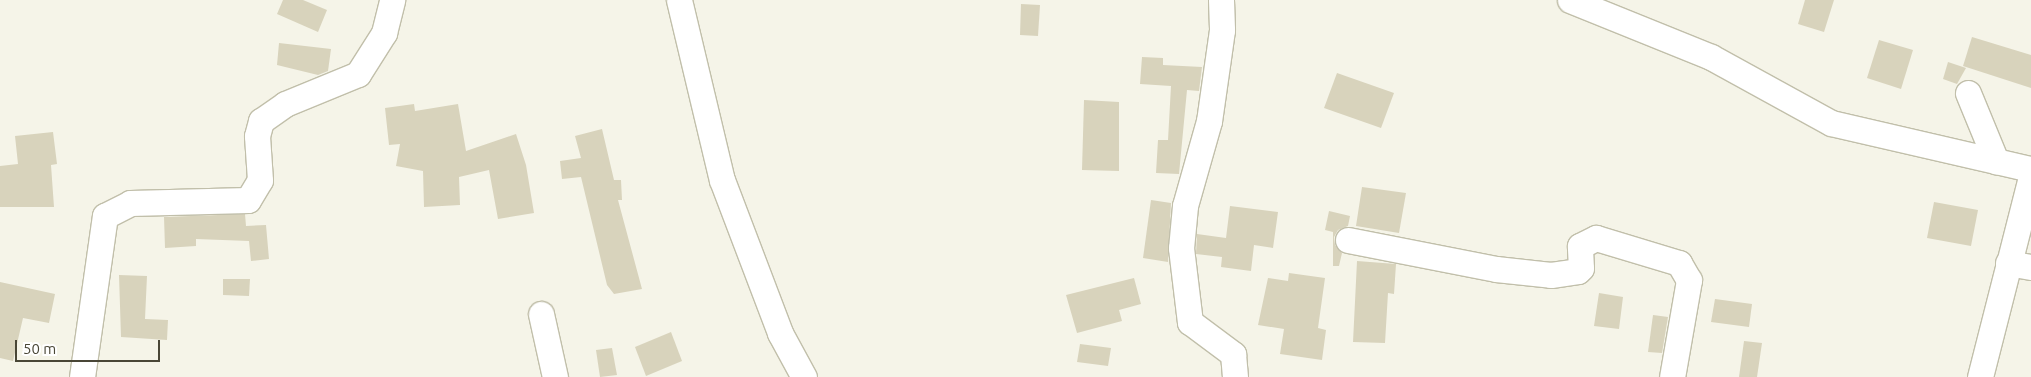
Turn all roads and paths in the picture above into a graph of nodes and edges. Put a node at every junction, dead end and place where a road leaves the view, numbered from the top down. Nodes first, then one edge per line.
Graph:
1 (392, 0) edge
2 (679, 0) edge
3 (1221, 0) edge
4 (1570, 0) edge
5 (1968, 93) dead end
6 (1996, 161) junction
7 (2031, 169) edge
8 (2031, 177) edge
9 (1348, 240) dead end
10 (2020, 265) edge
11 (541, 314) dead end
12 (82, 377) edge
13 (555, 377) edge
14 (804, 377) edge
15 (1235, 377) edge
16 (1672, 377) edge
17 (1980, 377) edge

1 - 12 street
2 - 14 street
3 - 15 street
4 - 6 street
5 - 6 street
6 - 7 street
8 - 10 street
9 - 16 street
10 - 17 street
11 - 13 street

